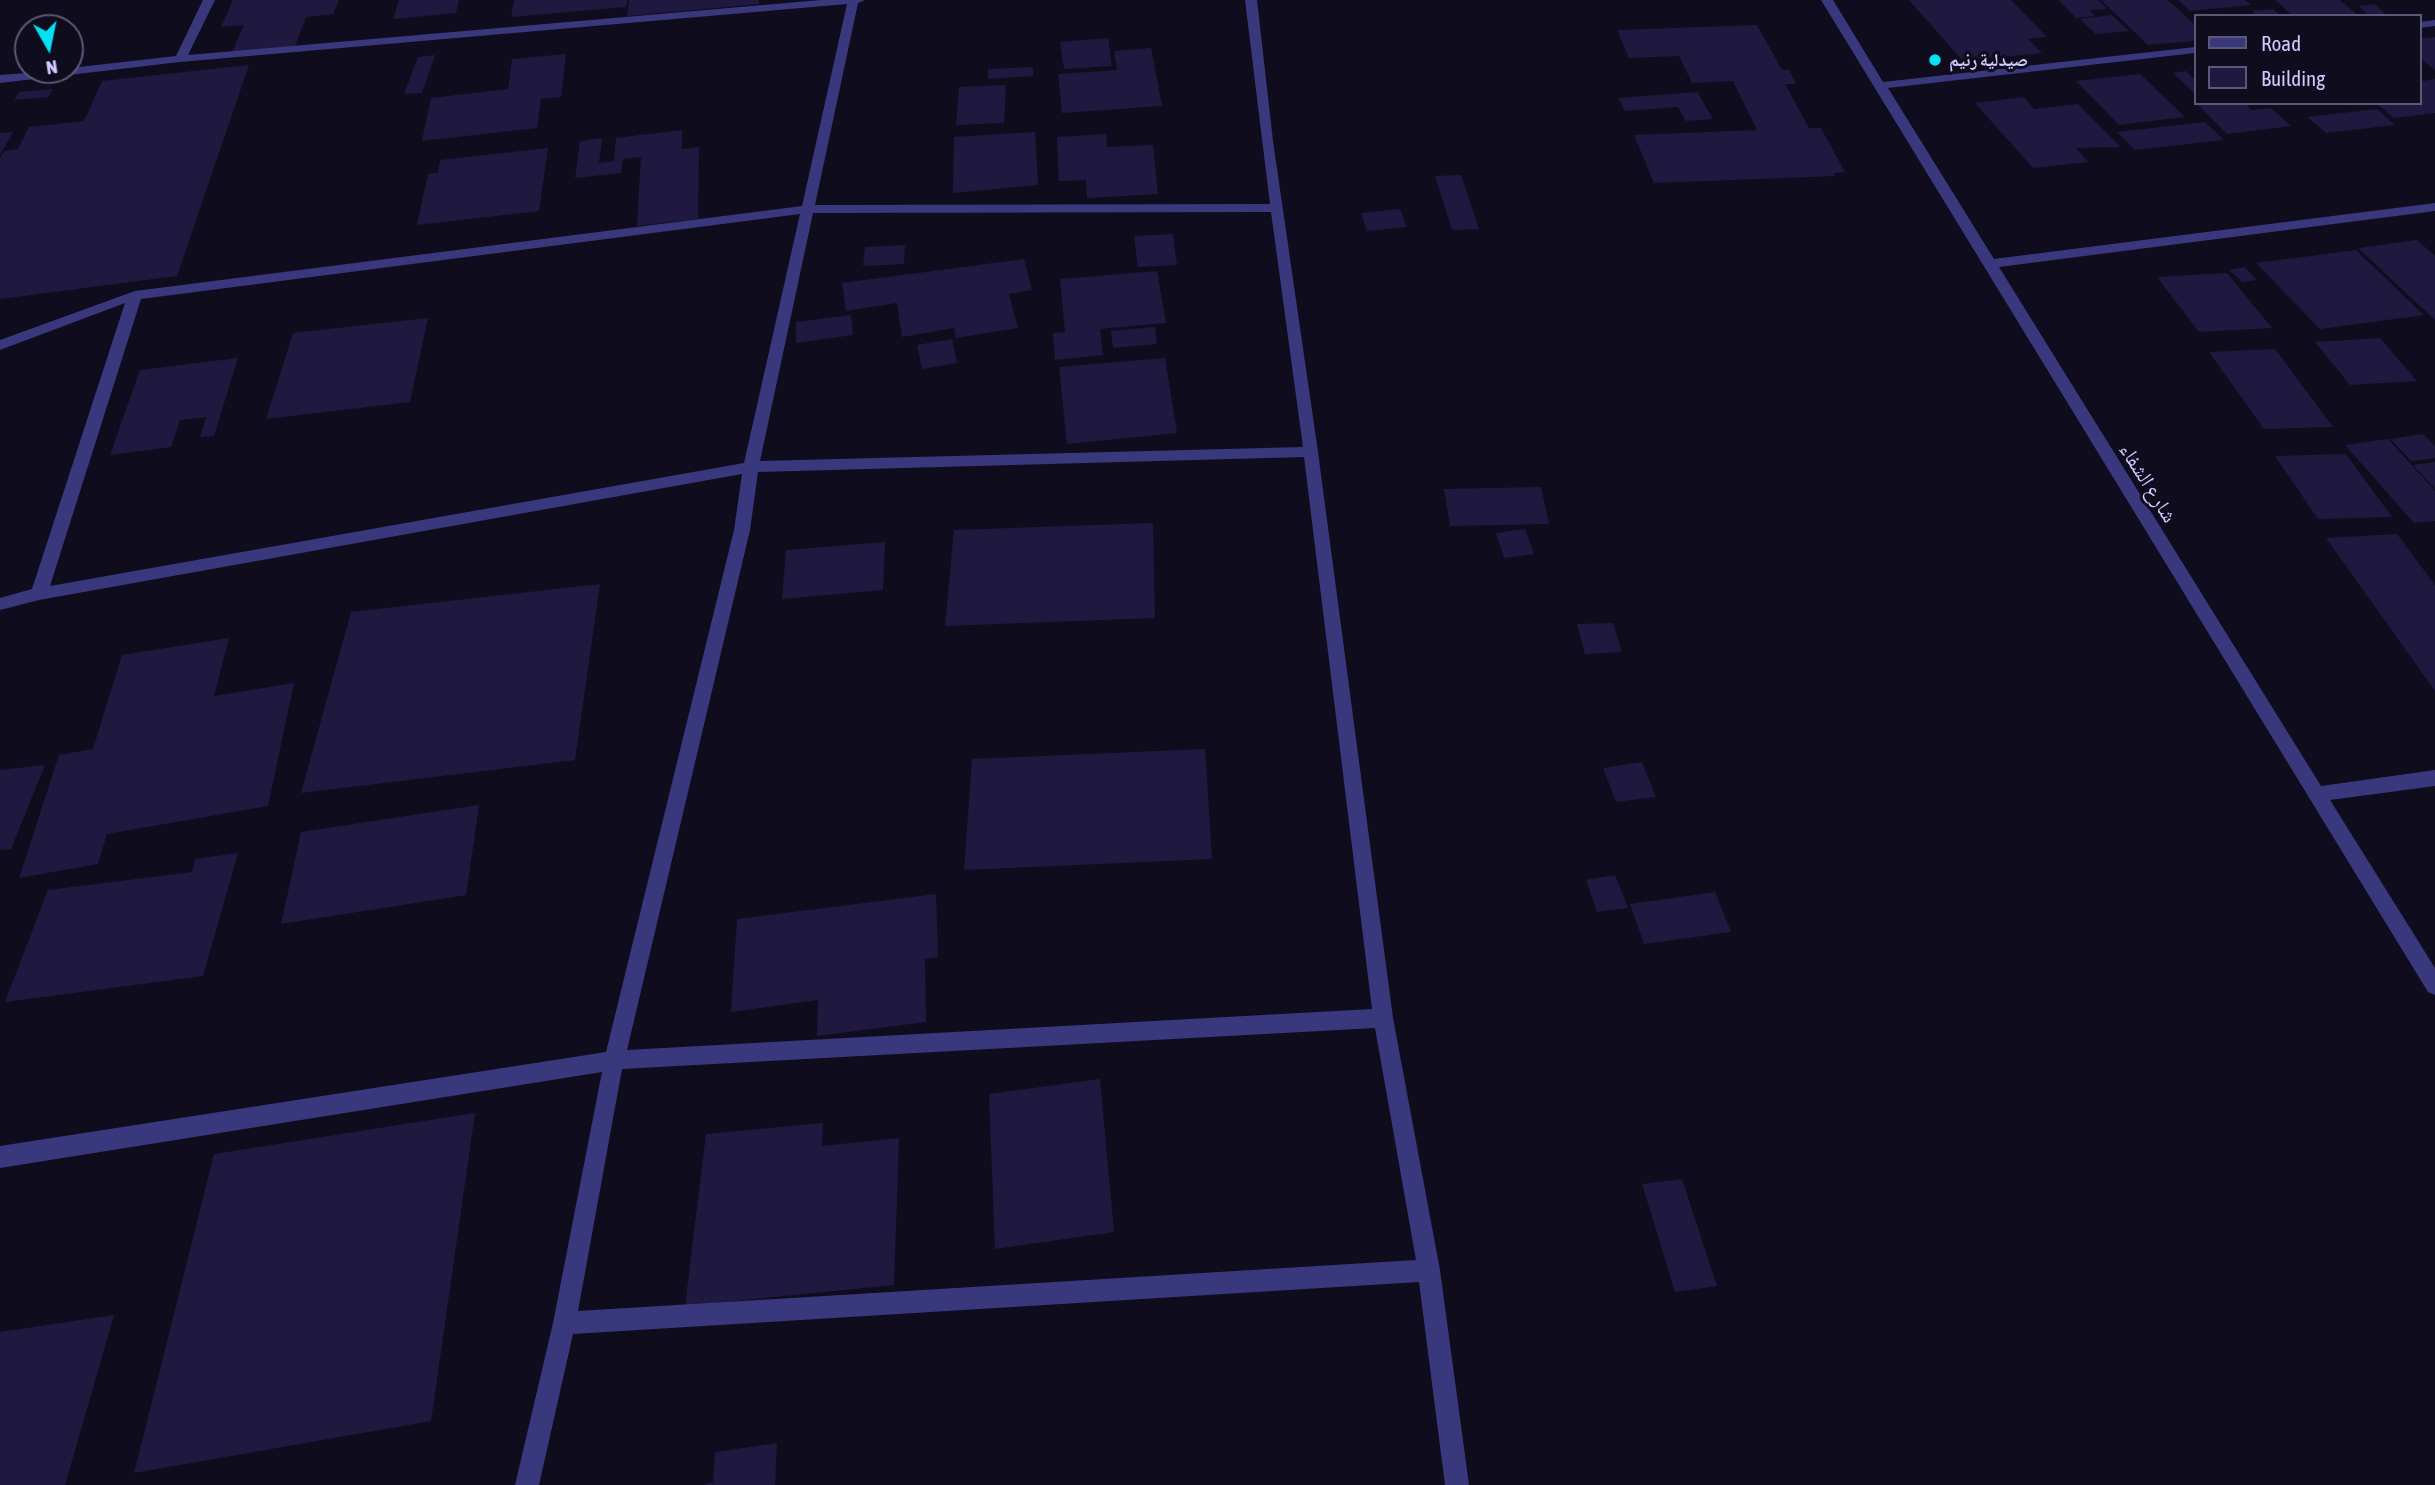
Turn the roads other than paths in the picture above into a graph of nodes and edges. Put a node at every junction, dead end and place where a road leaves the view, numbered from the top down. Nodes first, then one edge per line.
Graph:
1 (209, 0) edge
2 (853, 0) edge
3 (859, 0) edge
4 (1251, 0) edge
5 (1827, 0) edge
6 (2194, 50) edge
7 (180, 59) junction
8 (0, 79) edge
9 (1878, 86) junction
10 (2435, 207) edge
11 (1277, 208) junction
12 (808, 209) junction
13 (1988, 264) junction
14 (135, 295) junction
15 (0, 345) edge
16 (1311, 452) junction
17 (751, 467) junction
18 (39, 594) junction
19 (0, 604) edge
20 (2435, 778) edge
21 (2316, 794) junction
22 (2435, 986) edge
23 (1383, 1018) junction
24 (614, 1060) junction
25 (0, 1157) edge
26 (1429, 1270) junction
27 (564, 1323) junction
28 (527, 1485) edge
29 (1457, 1485) edge

1 - 7 street
2 - 3 street
2 - 7 street
2 - 12 street
4 - 11 street
5 - 9 street, شارع الشفاء
6 - 9 street
7 - 8 street
9 - 13 street, شارع الشفاء
10 - 13 street
11 - 12 street
11 - 16 street
12 - 14 street
12 - 17 street
13 - 21 street, شارع الشفاء
14 - 15 street
14 - 18 street
16 - 17 street
16 - 23 street
17 - 18 street
17 - 24 street
18 - 19 street
20 - 21 street
21 - 22 street, شارع الشفاء
23 - 24 street
23 - 26 street
24 - 25 street
24 - 27 street
26 - 27 street
26 - 29 street
27 - 28 street

